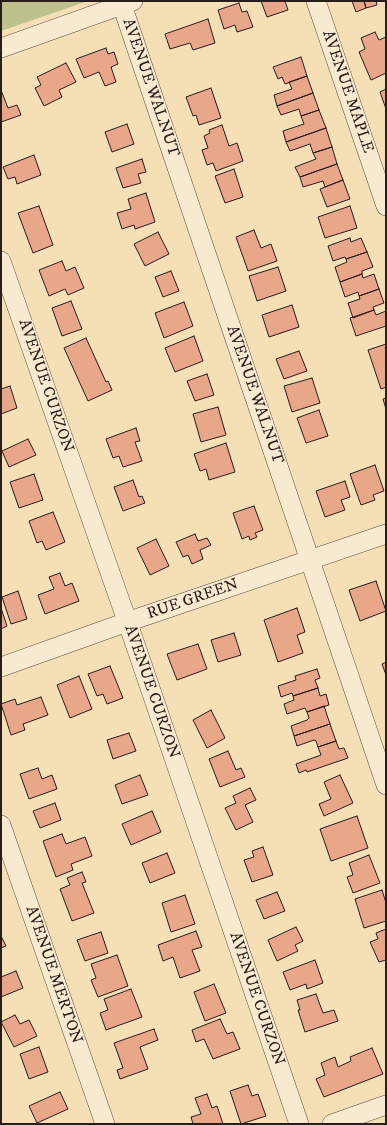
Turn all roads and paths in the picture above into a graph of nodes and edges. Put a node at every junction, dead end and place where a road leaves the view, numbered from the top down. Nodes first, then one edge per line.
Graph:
1 (316, 1) edge
2 (128, 3) edge
3 (1, 48) edge
4 (386, 206) edge
5 (1, 261) edge
6 (386, 534) edge
7 (310, 561) junction
8 (127, 622) junction
9 (1, 667) edge
10 (386, 785) edge
11 (1, 825) edge
12 (386, 1105) edge
13 (105, 1124) edge
14 (299, 1124) edge
15 (332, 1124) edge

1 - 4 street, AVENUE MAPLE
2 - 3 street
2 - 7 street, AVENUE WALNUT
5 - 8 street, AVENUE CURZON
6 - 7 street, RUE GREEN
7 - 8 street, RUE GREEN
7 - 10 street, AVENUE WALNUT
8 - 9 street, RUE GREEN
8 - 14 street, AVENUE CURZON
11 - 13 street, AVENUE MERTON
12 - 15 street

